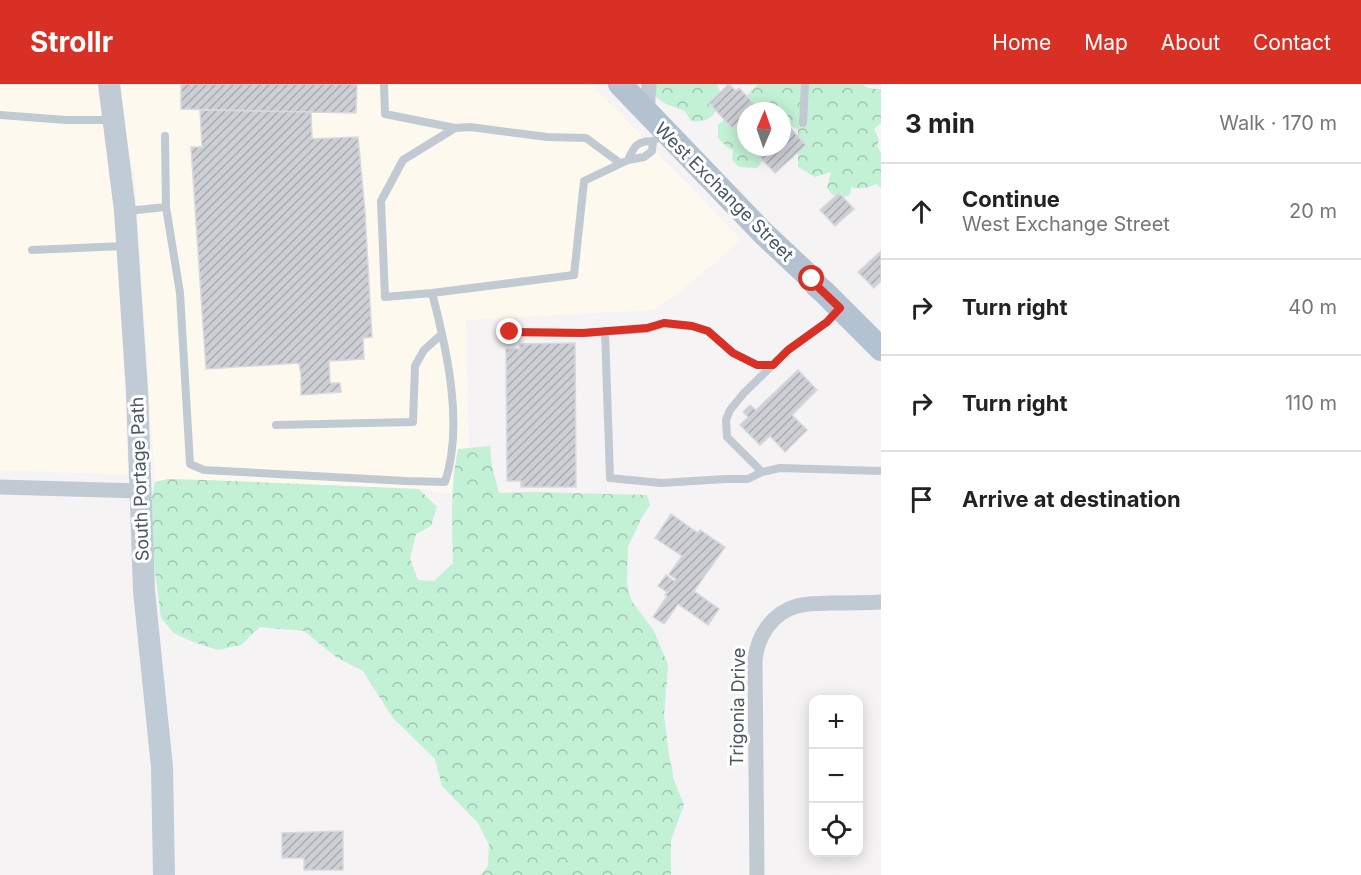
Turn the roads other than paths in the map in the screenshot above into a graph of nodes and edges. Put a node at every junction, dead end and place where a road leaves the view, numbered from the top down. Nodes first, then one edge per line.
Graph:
1 (109, 84) edge
2 (384, 84) edge
3 (620, 84) edge
4 (649, 84) edge
5 (805, 84) edge
6 (647, 114) junction
7 (0, 115) edge
8 (114, 120) junction
9 (803, 123) dead end
10 (455, 128) junction
11 (165, 136) dead end
12 (659, 136) junction
13 (624, 161) junction
14 (166, 207) junction
15 (125, 211) junction
16 (127, 246) junction
17 (32, 250) dead end
18 (432, 293) junction
19 (840, 308) junction
20 (605, 331) junction
21 (510, 332) dead end
22 (442, 334) junction
23 (881, 349) edge
24 (773, 365) junction
25 (276, 425) dead end
26 (881, 471) edge
27 (762, 472) junction
28 (0, 487) edge
29 (140, 491) junction
30 (881, 602) edge
31 (164, 875) edge
32 (757, 875) edge

1 - 8 street, South Portage Path
2 - 10 lane
3 - 6 main road, West Exchange Street
4 - 6 street
5 - 9 lane
6 - 12 main road, West Exchange Street
7 - 8 lane
8 - 15 street, South Portage Path
10 - 13 lane
10 - 18 lane
11 - 14 lane
12 - 13 lane
12 - 13 lane
12 - 19 main road, West Exchange Street
13 - 18 lane
14 - 15 lane
14 - 22 lane
15 - 16 street, South Portage Path
16 - 17 lane
16 - 29 street, South Portage Path
18 - 22 lane
19 - 23 main road, West Exchange Street
19 - 24 lane
20 - 21 lane
20 - 24 lane
20 - 27 lane
22 - 25 lane
24 - 27 lane
26 - 27 lane
28 - 29 street
29 - 31 street, South Portage Path
30 - 32 street, Trigonia Drive

